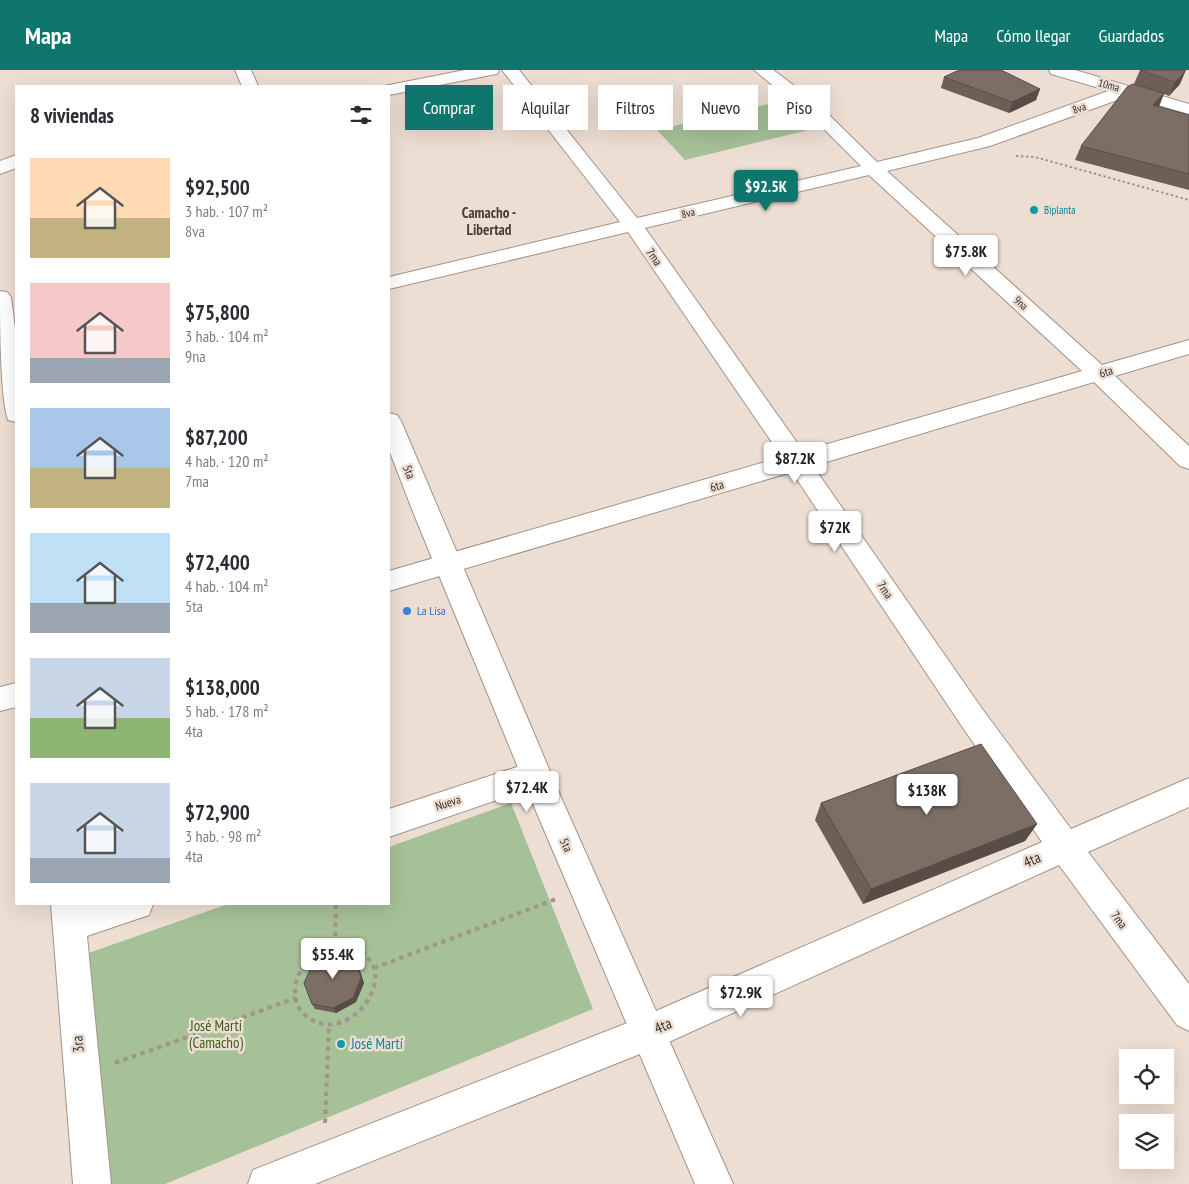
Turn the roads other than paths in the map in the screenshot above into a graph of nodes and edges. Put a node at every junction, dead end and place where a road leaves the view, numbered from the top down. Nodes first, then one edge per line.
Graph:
1 (243, 70) edge
2 (491, 70) edge
3 (510, 70) edge
4 (762, 70) edge
5 (1057, 70) edge
6 (250, 85) edge
7 (390, 90) edge
8 (1128, 90) junction
9 (1189, 109) edge
10 (15, 161) edge
11 (0, 168) edge
12 (875, 170) junction
13 (632, 226) junction
14 (390, 283) edge
15 (0, 298) edge
16 (1189, 347) edge
17 (9, 371) edge
18 (1099, 374) junction
19 (15, 408) edge
20 (390, 424) edge
21 (1189, 460) edge
22 (798, 462) junction
23 (446, 564) junction
24 (390, 581) edge
25 (15, 695) edge
26 (0, 699) edge
27 (535, 774) junction
28 (1189, 792) edge
29 (390, 822) edge
30 (1064, 846) junction
31 (131, 905) edge
32 (68, 915) edge
33 (1189, 1013) edge
34 (647, 1033) junction
35 (92, 1184) edge
36 (267, 1184) edge
37 (714, 1184) edge

1 - 6 street
2 - 7 street
3 - 13 street, 7ma
4 - 12 street, 9na
5 - 8 street, 10ma
8 - 9 street, 10ma
8 - 12 street, 8va
10 - 11 street
12 - 13 street, 8va
12 - 18 street, 9na
13 - 14 street, 8va
13 - 22 street, 7ma
15 - 17 street
16 - 18 street, 6ta
17 - 19 street
18 - 21 street, 9na
18 - 22 street, 6ta
20 - 23 street, 5ta
22 - 23 street, 6ta
22 - 30 street, 7ma
23 - 24 street, 6ta
23 - 27 street, 5ta
25 - 26 street
27 - 29 street, Nueva
27 - 34 street, 5ta
28 - 30 street, 4ta
30 - 33 street, 7ma
30 - 34 street, 4ta
31 - 32 street
32 - 35 street, 3ra
34 - 36 street, 4ta
34 - 37 street, 5ta

